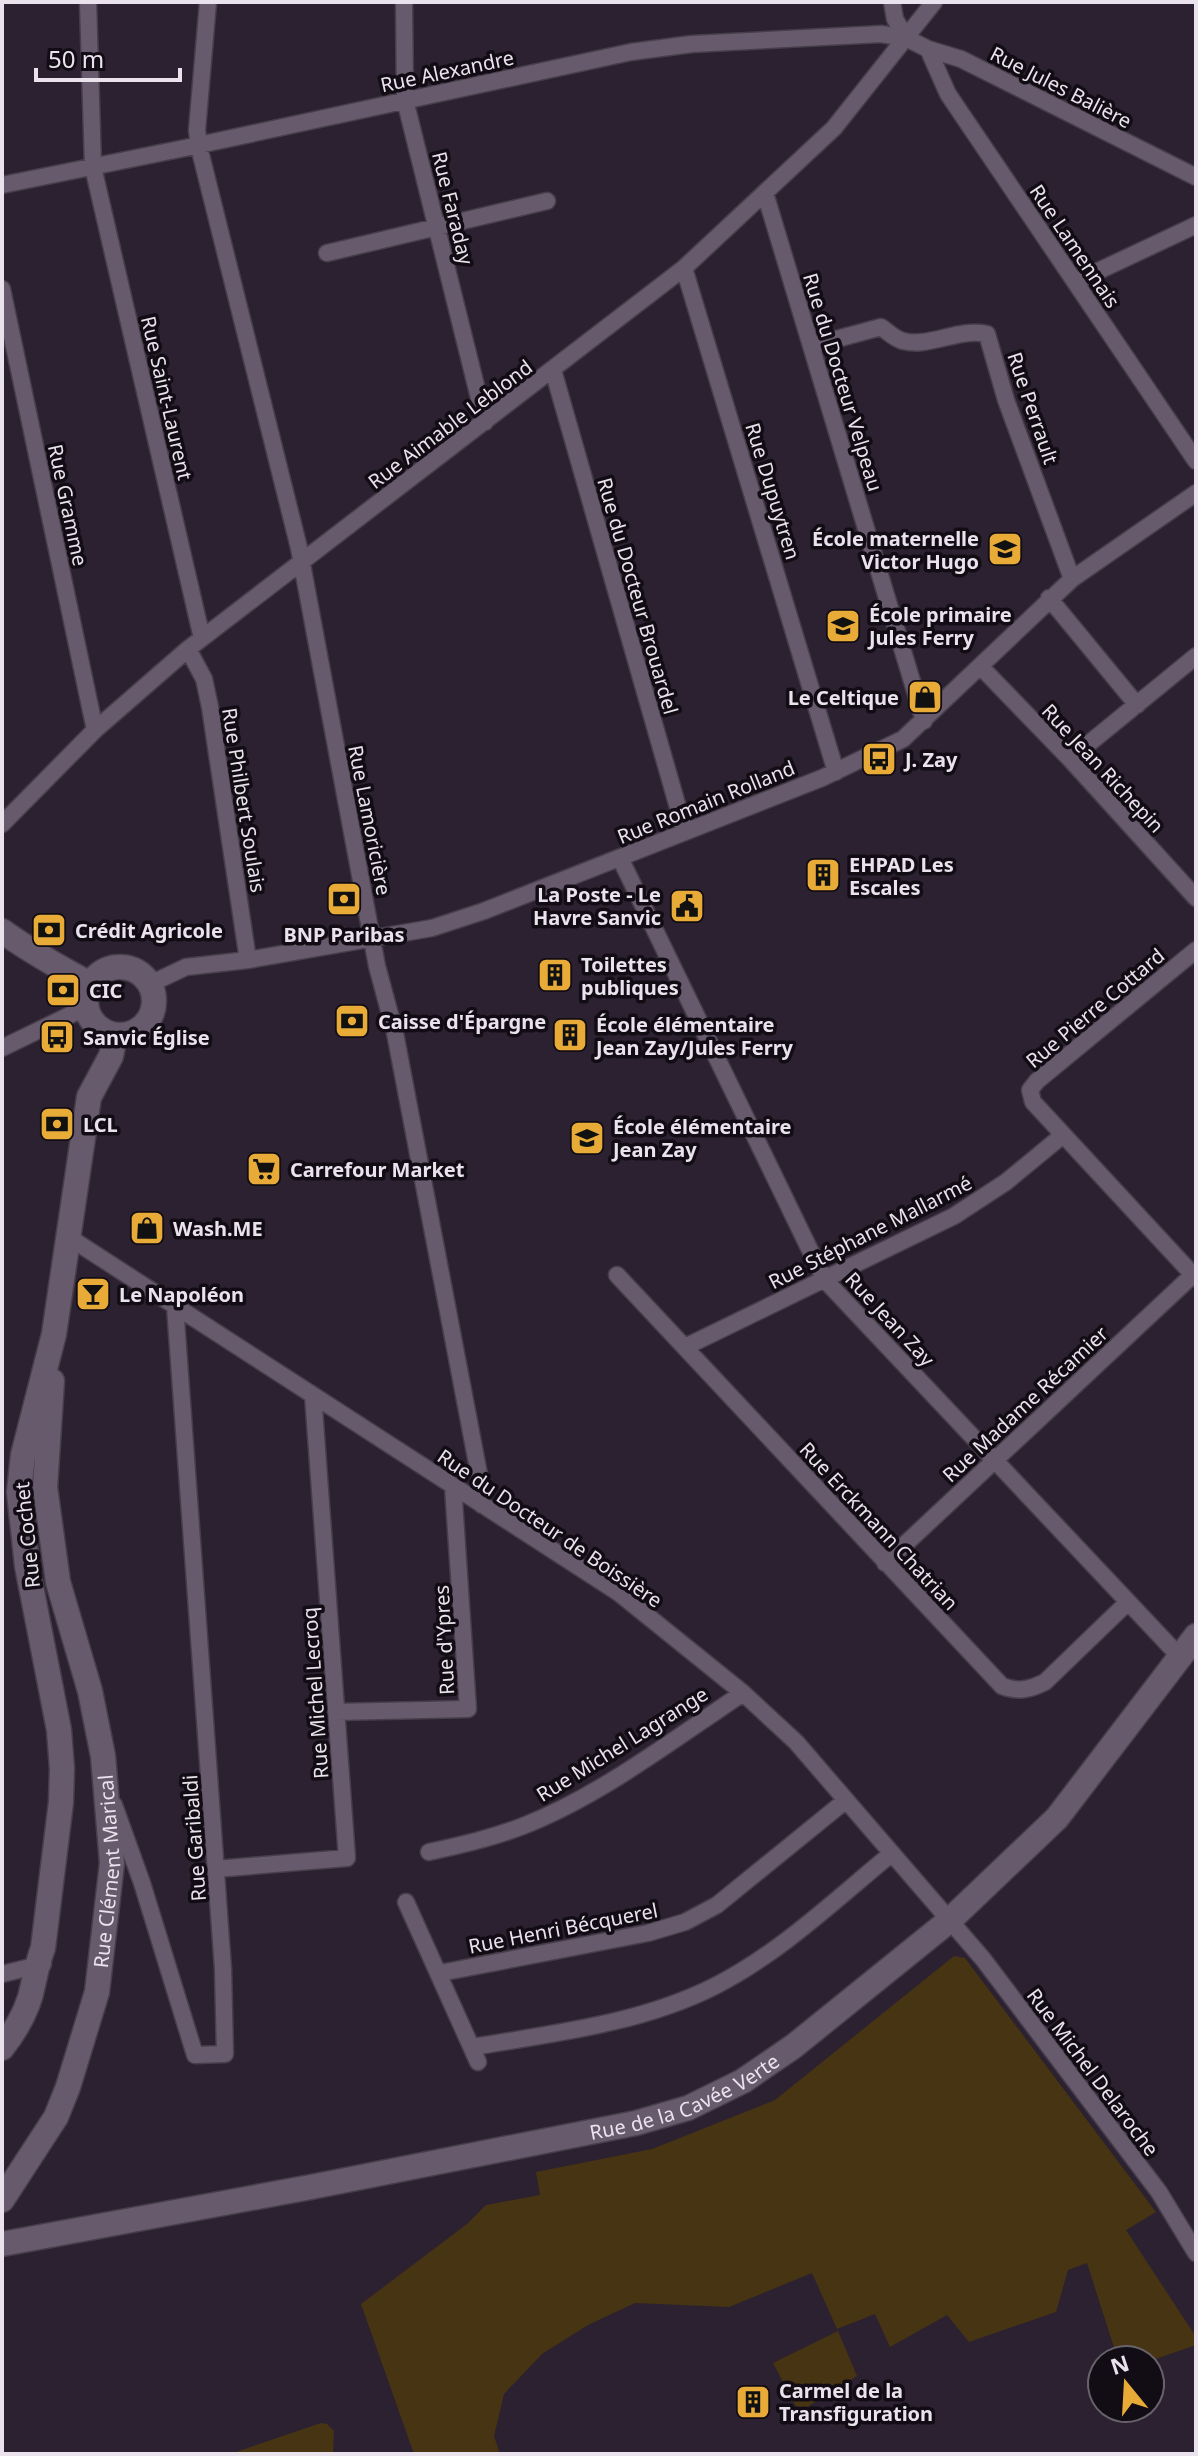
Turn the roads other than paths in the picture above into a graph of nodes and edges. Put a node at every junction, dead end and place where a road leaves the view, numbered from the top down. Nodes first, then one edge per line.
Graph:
1 (88, 2) edge
2 (208, 2) edge
3 (404, 2) edge
4 (892, 2) edge
5 (934, 2) edge
6 (906, 38) junction
7 (928, 49) junction
8 (405, 100) junction
9 (199, 146) junction
10 (93, 167) junction
11 (1196, 177) edge
12 (2, 185) edge
13 (765, 193) junction
14 (547, 201) dead end
15 (1196, 225) edge
16 (437, 227) junction
17 (327, 253) dead end
18 (684, 268) junction
19 (1075, 282) junction
20 (2, 289) edge
21 (811, 346) junction
22 (553, 370) junction
23 (485, 422) junction
24 (1196, 461) edge
25 (1196, 493) edge
26 (301, 562) junction
27 (1072, 579) junction
28 (1049, 598) junction
29 (202, 638) junction
30 (188, 649) junction
31 (1196, 656) edge
32 (980, 666) junction
33 (1137, 705) junction
34 (924, 721) junction
35 (95, 730) junction
36 (1070, 759) junction
37 (836, 772) junction
38 (2, 824) edge
39 (685, 832) junction
40 (620, 858) junction
41 (1196, 898) edge
42 (2, 931) edge
43 (372, 937) junction
44 (1196, 950) edge
45 (248, 960) junction
46 (90, 984) junction
47 (150, 984) junction
48 (87, 1009) junction
49 (115, 1036) junction
50 (2, 1048) edge
51 (1063, 1135) junction
52 (70, 1238) junction
53 (617, 1275) dead end
54 (1195, 1275) edge
55 (824, 1279) junction
56 (175, 1306) junction
57 (54, 1334) junction
58 (685, 1347) junction
59 (313, 1395) junction
60 (995, 1460) junction
61 (453, 1486) junction
62 (482, 1505) junction
63 (885, 1563) junction
64 (1128, 1602) junction
65 (1196, 1636) edge
66 (1181, 1658) junction
67 (743, 1693) junction
68 (336, 1712) junction
69 (106, 1784) junction
70 (845, 1801) junction
71 (429, 1852) dead end
72 (891, 1854) junction
73 (216, 1869) junction
74 (406, 1902) dead end
75 (950, 1920) junction
76 (42, 1959) junction
77 (440, 1973) junction
78 (2, 1974) edge
79 (2, 2048) edge
80 (2, 2068) edge
81 (2, 2200) edge
82 (2, 2244) edge
83 (1196, 2253) edge

1 - 10 street, Rue Saint-Laurent
2 - 9 street, Rue Lamoricière
3 - 8 street, Rue Faraday
4 - 6 street
5 - 6 street, Rue Aimable Leblond
6 - 7 street, Rue Jules Balière
6 - 8 street, Rue Alexandre
6 - 13 street, Rue Aimable Leblond
7 - 11 street, Rue Jules Balière
7 - 19 street, Rue Lamennais
8 - 9 street, Rue Alexandre
8 - 16 street, Rue Faraday
9 - 10 street, Rue Alexandre
9 - 26 street, Rue Lamoricière
10 - 12 street, Rue Alexandre
10 - 29 street, Rue Saint-Laurent
13 - 18 street, Rue Aimable Leblond
13 - 21 street, Rue du Docteur Velpeau
14 - 16 street
15 - 19 street
16 - 17 street
16 - 23 street, Rue Faraday
18 - 22 street, Rue Aimable Leblond
18 - 37 street, Rue Dupuytren
19 - 24 street, Rue Lamennais
20 - 35 street, Rue Gramme
21 - 27 street, Rue Perrault
21 - 34 street, Rue du Docteur Velpeau
22 - 23 street, Rue Aimable Leblond
22 - 39 street, Rue du Docteur Brouardel
23 - 26 street, Rue Aimable Leblond
25 - 27 street, Rue Romain Rolland
26 - 29 street, Rue Aimable Leblond
26 - 43 street, Rue Lamoricière
27 - 28 street, Rue Romain Rolland
28 - 32 street, Rue Romain Rolland
28 - 33 street
29 - 30 street, Rue Aimable Leblond
30 - 35 street, Rue Aimable Leblond
30 - 45 street, Rue Philbert Soulais
31 - 33 street
32 - 34 street, Rue Romain Rolland
32 - 36 street, Rue Jean Richepin
33 - 36 street
34 - 37 street, Rue Romain Rolland
35 - 38 street, Rue Aimable Leblond
36 - 41 street, Rue Jean Richepin
37 - 39 street, Rue Romain Rolland
39 - 40 street, Rue Romain Rolland
40 - 43 street, Rue Romain Rolland
40 - 55 street, Rue Jean Zay
42 - 46 street
43 - 45 street, Rue Romain Rolland
43 - 62 street, Rue Lamoricière
44 - 51 street, Rue Pierre Cottard
45 - 47 street, Rue Romain Rolland
46 - 47 street
46 - 48 street
47 - 49 street
48 - 49 street
48 - 50 street
49 - 52 street, Rue Cochet
51 - 54 street, Rue Pierre Cottard
51 - 55 street, Rue Stéphane Mallarmé
52 - 56 street, Rue du Docteur de Boissière
52 - 57 street, Rue Cochet
53 - 58 street, Rue Erckmann Chatrian
54 - 60 street, Rue Madame Récamier
55 - 58 street, Rue Stéphane Mallarmé
55 - 60 street, Rue Jean Zay
56 - 59 street, Rue du Docteur de Boissière
56 - 73 street, Rue Garibaldi
57 - 69 street, Rue Clément Marical
57 - 76 street, Rue Cochet
58 - 63 street, Rue Erckmann Chatrian
59 - 61 street, Rue du Docteur de Boissière
59 - 68 street, Rue Michel Lecroq
60 - 63 street, Rue Madame Récamier
60 - 64 street, Rue Jean Zay
61 - 62 street, Rue du Docteur de Boissière
61 - 68 street, Rue d'Ypres
62 - 67 street, Rue du Docteur de Boissière
63 - 64 street, Rue Erckmann Chatrian
64 - 66 street, Rue Jean Zay
65 - 66 street, Rue de la Cavée Verte
66 - 75 street, Rue de la Cavée Verte
67 - 70 street, Rue du Docteur de Boissière
67 - 71 street, Rue Michel Lagrange
68 - 73 street, Rue Michel Lecroq
69 - 73 street, Rue Garibaldi
69 - 81 street, Rue Clément Marical
70 - 72 street, Rue du Docteur de Boissière
70 - 77 street, Rue Henri Bécquerel
72 - 75 street, Rue du Docteur de Boissière
72 - 77 street
74 - 77 street
75 - 82 street, Rue de la Cavée Verte
75 - 83 street, Rue Michel Delaroche
76 - 78 street
76 - 79 street, Rue Cochet
76 - 80 street, Rue Cochet

